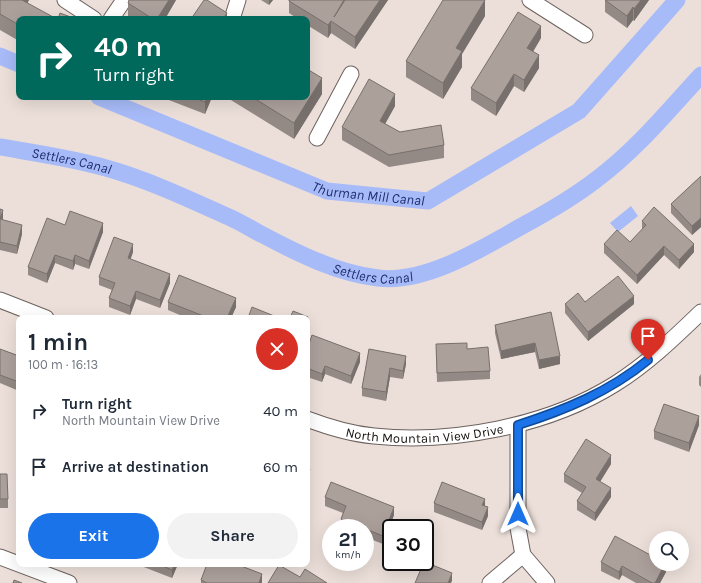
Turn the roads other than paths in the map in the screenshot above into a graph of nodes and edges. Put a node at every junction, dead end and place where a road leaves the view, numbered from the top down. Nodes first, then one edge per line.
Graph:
1 (65, 0) edge
2 (124, 0) edge
3 (238, 0) edge
4 (530, 0) edge
5 (89, 16) edge
6 (113, 16) edge
7 (233, 16) edge
8 (584, 35) dead end
9 (351, 74) dead end
10 (317, 138) dead end
11 (0, 300) edge
12 (701, 312) edge
13 (38, 315) edge
14 (310, 420) edge
15 (518, 425) junction
16 (523, 556) junction
17 (0, 557) edge
18 (16, 563) edge
19 (27, 567) edge
20 (69, 583) edge
21 (490, 583) edge
22 (547, 583) edge

1 - 5 street
2 - 6 street
3 - 7 street
4 - 8 street
9 - 10 street
11 - 13 street
12 - 15 street, North Mountain View Drive
14 - 15 street, North Mountain View Drive
15 - 16 street
16 - 21 street
16 - 22 street
17 - 18 street
19 - 20 street

